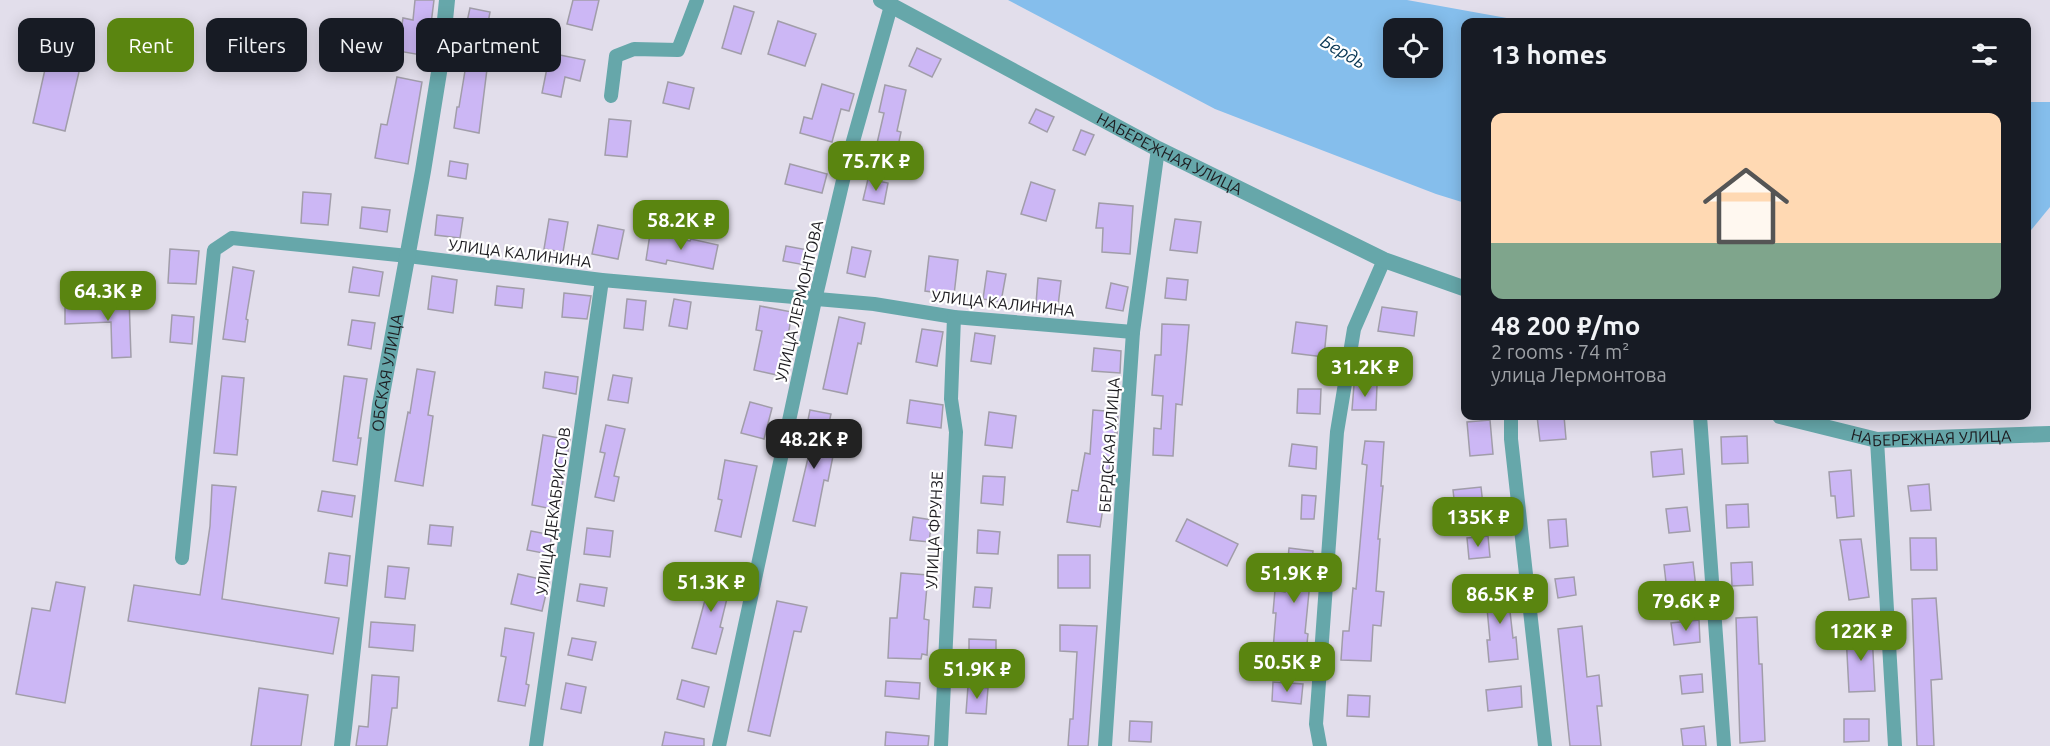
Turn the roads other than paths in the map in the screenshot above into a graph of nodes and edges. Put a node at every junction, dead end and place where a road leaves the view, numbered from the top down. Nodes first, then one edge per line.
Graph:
1 (447, 0) edge
2 (697, 0) edge
3 (886, 3) edge
4 (611, 96) dead end
5 (1158, 148) junction
6 (408, 256) junction
7 (1384, 261) junction
8 (602, 280) junction
9 (1461, 288) edge
10 (815, 300) junction
11 (954, 317) junction
12 (1133, 332) junction
13 (1511, 420) edge
14 (1700, 420) edge
15 (1796, 420) edge
16 (2050, 434) edge
17 (1877, 440) junction
18 (182, 558) dead end
19 (342, 746) edge
20 (536, 746) edge
21 (720, 746) edge
22 (941, 746) edge
23 (1106, 746) edge
24 (1320, 746) edge
25 (1545, 746) edge
26 (1724, 746) edge
27 (1895, 746) edge

1 - 6 street, ОБСКАЯ УЛИЦА
2 - 4 street
3 - 5 street, НАБЕРЕЖНАЯ УЛИЦА
3 - 10 street, УЛИЦА ЛЕРМОНТОВА
5 - 7 street, НАБЕРЕЖНАЯ УЛИЦА
5 - 12 street, БЕРДСКАЯ УЛИЦА
6 - 8 street, УЛИЦА КАЛИНИНА
6 - 18 street, УЛИЦА КАЛИНИНА
6 - 19 street, ОБСКАЯ УЛИЦА
7 - 9 street, НАБЕРЕЖНАЯ УЛИЦА
7 - 24 street
8 - 10 street, УЛИЦА КАЛИНИНА
8 - 20 street, УЛИЦА ДЕКАБРИСТОВ
10 - 11 street, УЛИЦА КАЛИНИНА
10 - 21 street, УЛИЦА ЛЕРМОНТОВА
11 - 12 street, УЛИЦА КАЛИНИНА
11 - 22 street, УЛИЦА ФРУНЗЕ
12 - 23 street, БЕРДСКАЯ УЛИЦА
13 - 25 street
14 - 26 street
15 - 17 street, НАБЕРЕЖНАЯ УЛИЦА
16 - 17 street, НАБЕРЕЖНАЯ УЛИЦА
17 - 27 street

